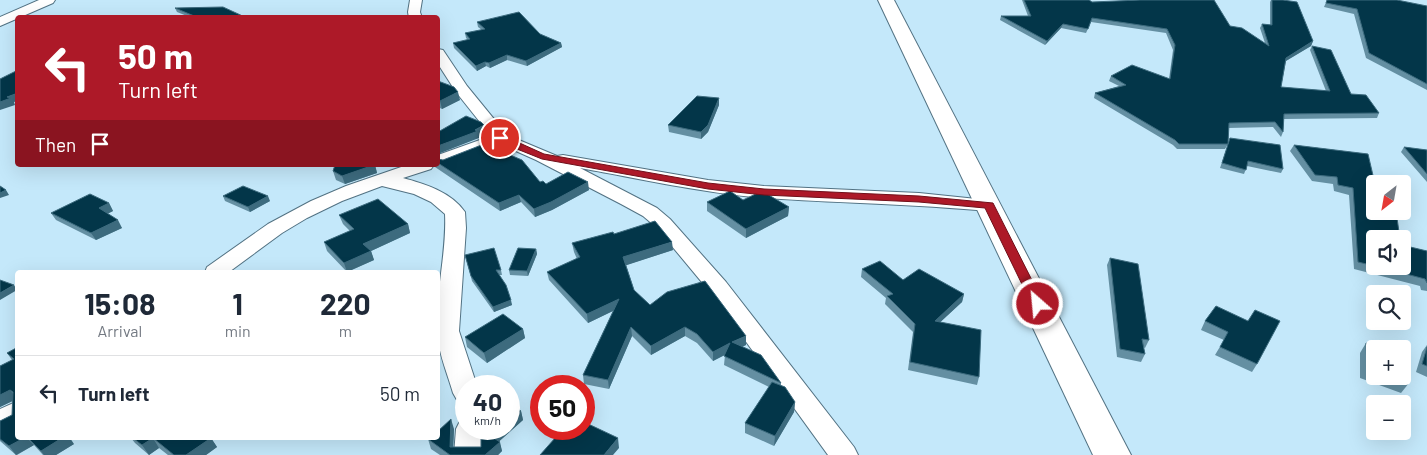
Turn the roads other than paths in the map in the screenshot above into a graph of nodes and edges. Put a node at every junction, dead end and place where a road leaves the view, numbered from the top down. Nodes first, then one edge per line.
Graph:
1 (49, 0) edge
2 (416, 0) edge
3 (886, 0) edge
4 (15, 15) edge
5 (16, 15) edge
6 (415, 15) edge
7 (0, 22) edge
8 (440, 56) edge
9 (500, 138) junction
10 (542, 156) junction
11 (440, 160) edge
12 (419, 167) edge
13 (382, 180) junction
14 (989, 206) junction
15 (218, 270) edge
16 (461, 375) edge
17 (15, 413) edge
18 (0, 422) edge
19 (469, 440) edge
20 (468, 455) edge
21 (844, 455) edge
22 (1112, 455) edge

1 - 5 street
2 - 6 street
3 - 14 main road
4 - 7 street
8 - 9 street
9 - 10 street
9 - 11 street
10 - 14 street
10 - 21 street
12 - 13 street
13 - 15 street
13 - 16 street
14 - 22 main road
17 - 18 street
19 - 20 street

